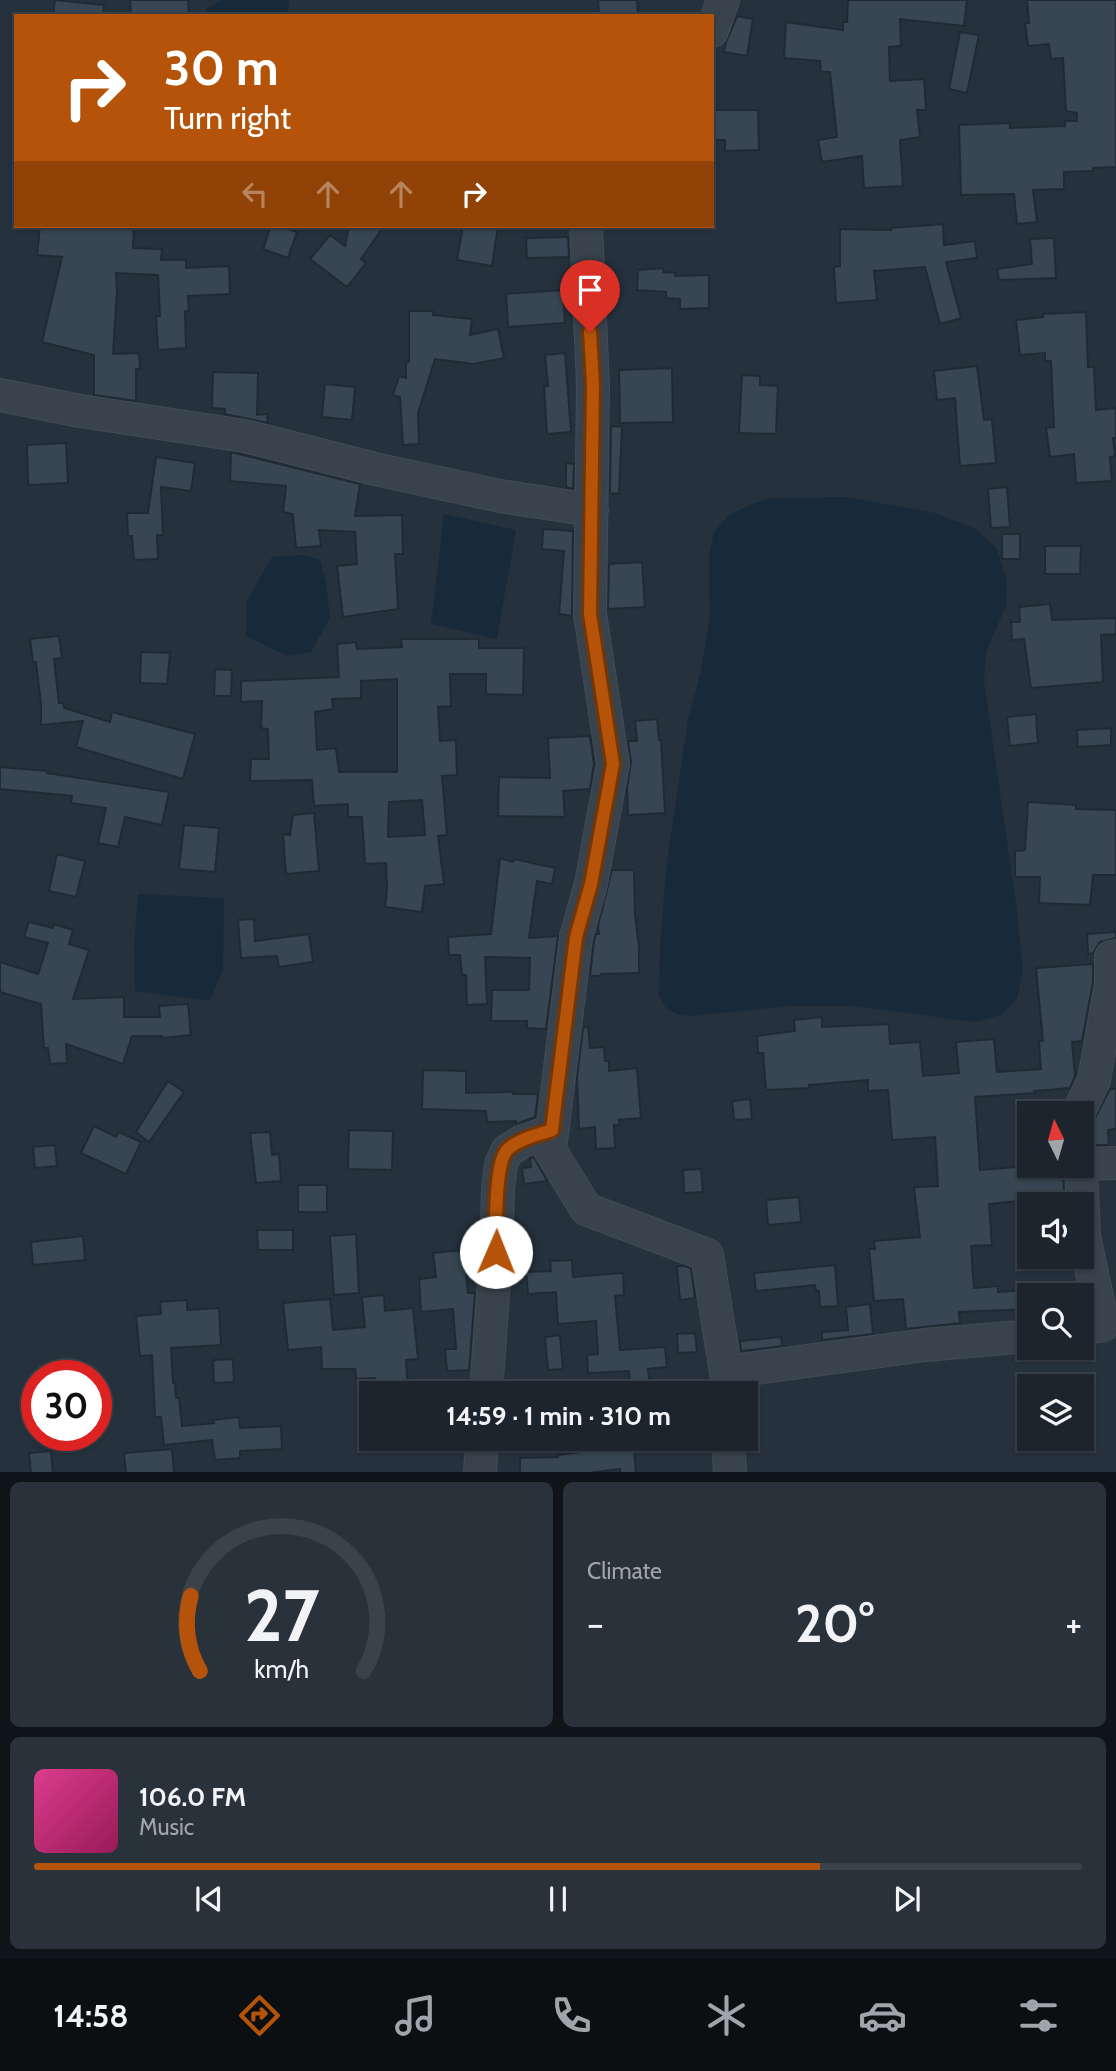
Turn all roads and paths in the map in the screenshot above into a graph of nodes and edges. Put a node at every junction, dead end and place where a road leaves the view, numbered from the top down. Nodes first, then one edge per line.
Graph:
1 (723, 0) edge
2 (714, 25) edge
3 (586, 228) edge
4 (0, 395) edge
5 (592, 510) junction
6 (1116, 957) edge
7 (1084, 1101) edge
8 (552, 1130) junction
9 (1116, 1163) edge
10 (1094, 1164) edge
11 (1082, 1178) edge
12 (1100, 1329) edge
13 (1017, 1337) edge
14 (487, 1381) edge
15 (726, 1381) edge
16 (731, 1381) edge
17 (481, 1451) edge
18 (729, 1451) edge
19 (480, 1472) edge
20 (730, 1472) edge

1 - 2 street
3 - 5 street
4 - 5 street
5 - 8 street
6 - 7 street
8 - 14 street
8 - 15 street
9 - 10 street
11 - 12 street
13 - 16 street
17 - 19 street
18 - 20 street

